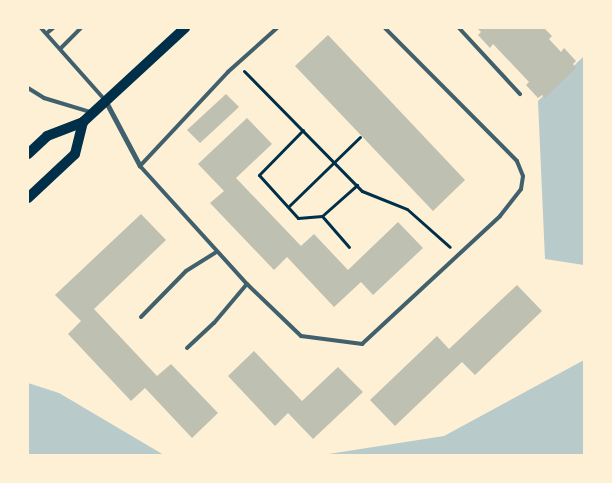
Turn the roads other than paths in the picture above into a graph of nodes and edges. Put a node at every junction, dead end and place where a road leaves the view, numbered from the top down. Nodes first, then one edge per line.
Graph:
1 (42, 28) edge
2 (53, 28) edge
3 (81, 28) edge
4 (185, 28) edge
5 (277, 28) edge
6 (385, 28) edge
7 (459, 28) edge
8 (47, 33) junction
9 (61, 48) junction
10 (28, 88) edge
11 (520, 94) dead end
12 (106, 102) junction
13 (94, 113) junction
14 (83, 122) junction
15 (28, 154) edge
16 (140, 166) junction
17 (28, 198) edge
18 (217, 252) junction
19 (247, 284) junction
20 (141, 317) dead end
21 (187, 348) dead end

1 - 8 lane
2 - 8 lane
3 - 9 lane
4 - 12 main road
5 - 16 lane
6 - 19 lane
7 - 11 lane
8 - 9 lane
9 - 12 lane
10 - 13 lane
12 - 13 main road
12 - 16 street
13 - 14 main road
14 - 15 main road
14 - 17 main road
16 - 18 lane
18 - 19 lane
18 - 20 lane
19 - 21 lane

